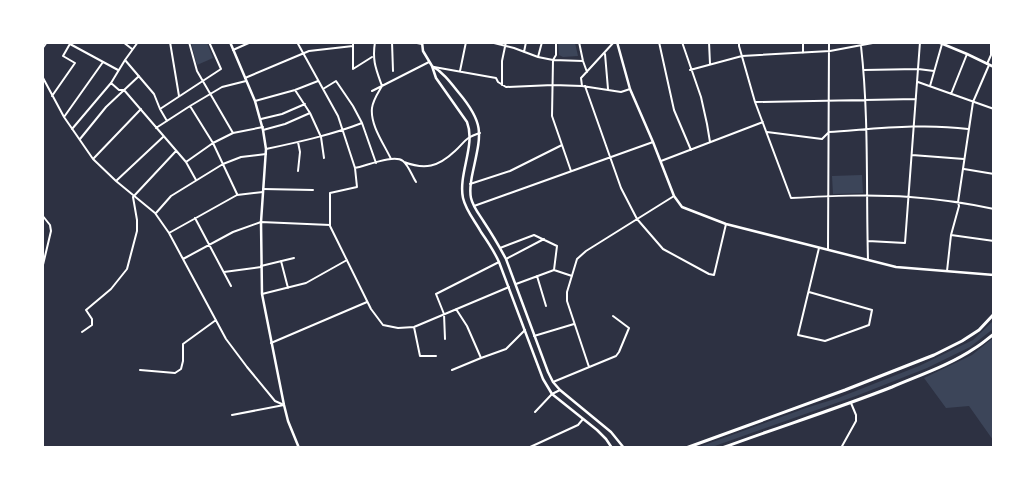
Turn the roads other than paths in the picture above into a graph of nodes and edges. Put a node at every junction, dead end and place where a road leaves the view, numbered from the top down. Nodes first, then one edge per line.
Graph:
1 (47, 42) edge
2 (123, 42) edge
3 (138, 42) edge
4 (170, 42) edge
5 (189, 42) edge
6 (209, 42) edge
7 (230, 42) edge
8 (251, 42) edge
9 (297, 42) edge
10 (339, 42) edge
11 (353, 42) edge
12 (375, 42) edge
13 (392, 42) edge
14 (412, 42) edge
15 (466, 42) edge
16 (490, 42) edge
17 (506, 42) edge
18 (526, 42) edge
19 (542, 42) edge
20 (556, 42) edge
21 (579, 42) edge
22 (615, 42) edge
23 (659, 42) edge
24 (682, 42) edge
25 (709, 42) edge
26 (739, 42) edge
27 (803, 42) edge
28 (829, 42) edge
29 (853, 42) edge
30 (878, 42) edge
31 (920, 42) edge
32 (938, 42) edge
33 (991, 42) edge
34 (70, 43) edge
35 (422, 43) edge
36 (942, 44) junction
37 (352, 46) junction
38 (505, 46) junction
39 (861, 46) junction
40 (854, 47) junction
41 (340, 48) junction
42 (42, 49) edge
43 (132, 50) junction
44 (233, 50) junction
45 (830, 51) junction
46 (524, 52) junction
47 (303, 53) junction
48 (604, 53) junction
49 (802, 54) junction
50 (967, 54) junction
51 (373, 56) junction
52 (742, 56) junction
53 (538, 57) junction
54 (124, 60) junction
55 (554, 60) junction
56 (583, 61) junction
57 (103, 62) junction
58 (429, 62) junction
59 (710, 64) junction
60 (988, 64) junction
61 (432, 66) junction
62 (994, 67) edge
63 (918, 69) junction
64 (118, 70) junction
65 (690, 70) junction
66 (864, 70) junction
67 (393, 71) dead end
68 (460, 71) junction
69 (934, 71) junction
70 (587, 72) junction
71 (42, 76) edge
72 (139, 76) junction
73 (202, 80) junction
74 (245, 80) junction
75 (318, 81) junction
76 (917, 81) junction
77 (111, 83) junction
78 (502, 85) junction
79 (553, 85) junction
80 (382, 86) junction
81 (583, 86) junction
82 (930, 86) junction
83 (323, 89) junction
84 (608, 89) junction
85 (630, 89) junction
86 (124, 90) junction
87 (295, 90) junction
88 (372, 92) dead end
89 (210, 94) junction
90 (951, 94) junction
91 (52, 96) junction
92 (179, 96) junction
93 (865, 100) junction
94 (916, 100) junction
95 (255, 101) junction
96 (829, 101) junction
97 (755, 102) junction
98 (973, 102) junction
99 (305, 104) junction
100 (190, 106) junction
101 (160, 109) junction
102 (141, 110) junction
103 (994, 110) edge
104 (310, 113) junction
105 (64, 117) junction
106 (261, 119) junction
107 (167, 121) junction
108 (763, 122) junction
109 (362, 123) junction
110 (914, 126) junction
111 (156, 128) junction
112 (263, 128) junction
113 (968, 129) junction
114 (72, 130) junction
115 (343, 130) junction
116 (866, 130) junction
117 (767, 132) junction
118 (829, 132) junction
119 (233, 133) junction
120 (480, 133) junction
121 (470, 136) junction
122 (164, 137) junction
123 (321, 137) junction
124 (80, 139) junction
125 (298, 142) junction
126 (653, 142) junction
127 (710, 142) junction
128 (213, 143) junction
129 (562, 145) junction
130 (266, 149) junction
131 (691, 150) junction
132 (176, 151) junction
133 (266, 154) junction
134 (912, 155) junction
135 (610, 157) junction
136 (324, 158) dead end
137 (93, 159) junction
138 (392, 159) junction
139 (965, 159) junction
140 (661, 161) junction
141 (186, 162) junction
142 (404, 162) junction
143 (376, 163) junction
144 (224, 164) junction
145 (355, 168) junction
146 (964, 169) junction
147 (298, 171) dead end
148 (571, 171) junction
149 (994, 174) edge
150 (196, 180) junction
151 (116, 181) junction
152 (416, 182) dead end
153 (470, 184) junction
154 (263, 190) junction
155 (313, 190) dead end
156 (237, 195) junction
157 (674, 196) junction
158 (828, 196) junction
159 (868, 196) junction
160 (133, 197) junction
161 (908, 197) junction
162 (958, 202) junction
163 (474, 206) junction
164 (994, 209) edge
165 (155, 213) junction
166 (42, 215) edge
167 (195, 218) junction
168 (637, 219) junction
169 (261, 222) junction
170 (726, 224) junction
171 (330, 226) junction
172 (169, 233) junction
173 (951, 235) junction
174 (544, 239) junction
175 (868, 241) junction
176 (994, 241) edge
177 (209, 245) junction
178 (500, 248) junction
179 (819, 248) junction
180 (828, 249) junction
181 (294, 258) dead end
182 (506, 258) junction
183 (183, 259) junction
184 (347, 260) junction
185 (868, 260) junction
186 (281, 261) junction
187 (499, 262) junction
188 (261, 267) junction
189 (42, 269) edge
190 (554, 270) junction
191 (223, 272) junction
192 (947, 272) junction
193 (994, 275) edge
194 (537, 276) junction
195 (572, 276) junction
196 (516, 284) junction
197 (231, 286) dead end
198 (509, 287) junction
199 (288, 288) junction
200 (809, 292) junction
201 (262, 294) junction
202 (367, 302) junction
203 (546, 306) dead end
204 (456, 309) junction
205 (444, 314) junction
206 (994, 314) edge
207 (613, 316) dead end
208 (216, 320) junction
209 (574, 324) junction
210 (414, 327) junction
211 (525, 330) junction
212 (82, 332) dead end
213 (994, 334) edge
214 (534, 336) junction
215 (445, 339) dead end
216 (271, 343) junction
217 (436, 356) dead end
218 (481, 358) junction
219 (590, 367) junction
220 (140, 370) dead end
221 (452, 370) dead end
222 (553, 382) junction
223 (560, 390) junction
224 (552, 394) junction
225 (850, 403) junction
226 (284, 405) junction
227 (535, 412) dead end
228 (232, 415) dead end
229 (584, 419) junction
230 (624, 447) edge
231 (299, 448) edge
232 (528, 448) edge
233 (610, 448) edge
234 (686, 448) edge
235 (722, 448) edge
236 (841, 448) edge

1 - 42 street
2 - 43 street
3 - 43 street
4 - 92 street
5 - 73 street
6 - 73 street
7 - 44 street
8 - 44 street
9 - 47 street
10 - 41 street
11 - 37 street
12 - 51 street
13 - 67 street
14 - 35 street
15 - 68 street
16 - 38 street
17 - 38 street
18 - 46 street
19 - 53 street
20 - 55 street
21 - 56 street
22 - 48 street
22 - 85 street
23 - 131 street
24 - 65 street
25 - 59 street
26 - 52 street
27 - 49 street
28 - 45 street
29 - 40 street
30 - 39 street
31 - 63 street
32 - 36 street
33 - 60 street
34 - 57 street
34 - 91 street
35 - 58 street
36 - 50 street
36 - 69 street
37 - 41 street
37 - 51 street
38 - 46 street
38 - 78 street
39 - 40 street
39 - 66 street
40 - 45 street
41 - 47 street
43 - 54 street
44 - 74 street
45 - 49 street
45 - 96 street
46 - 53 street
47 - 74 street
47 - 75 street
48 - 70 street
48 - 84 street
49 - 52 street
50 - 60 street
50 - 90 street
51 - 80 street
52 - 59 street
52 - 97 street
53 - 55 street
54 - 64 street
54 - 72 street
55 - 56 street
55 - 79 street
56 - 70 street
57 - 64 street
57 - 105 street
58 - 61 street
58 - 80 street
59 - 65 street
60 - 62 street
60 - 98 street
61 - 68 street
61 - 120 street
61 - 121 street
63 - 66 street
63 - 69 street
63 - 76 street
64 - 77 street
65 - 127 street
66 - 93 street
68 - 78 street
69 - 82 street
70 - 81 street
71 - 91 street
72 - 86 street
72 - 101 street
73 - 89 street
73 - 92 street
74 - 89 street
74 - 95 street
75 - 83 street
75 - 87 street
76 - 82 street
76 - 94 street
77 - 86 street
77 - 114 street
78 - 79 street
79 - 81 street
79 - 129 street
80 - 88 street
80 - 138 street
81 - 84 street
81 - 135 street
82 - 90 street
83 - 109 street
83 - 115 street
84 - 85 street
85 - 126 street
86 - 102 street
86 - 124 street
87 - 95 street
87 - 99 street
89 - 100 street
89 - 119 street
90 - 98 street
91 - 105 street
92 - 101 street
93 - 94 street
93 - 96 street
93 - 116 street
94 - 110 street
95 - 106 street
96 - 97 street
96 - 118 street
97 - 108 street
98 - 103 street
98 - 113 street
99 - 104 street
99 - 106 street
100 - 107 street
100 - 128 street
101 - 107 street
102 - 111 street
102 - 137 street
104 - 112 street
104 - 123 street
105 - 114 street
106 - 112 street
107 - 111 street
108 - 117 street
108 - 127 street
109 - 115 street
109 - 143 street
110 - 113 street
110 - 116 street
110 - 134 street
111 - 122 street
112 - 119 street
112 - 130 street
113 - 139 street
114 - 124 street
115 - 123 street
115 - 145 street
116 - 118 street
116 - 159 street
117 - 118 street
117 - 158 street
118 - 158 street
119 - 128 street
120 - 121 street
120 - 153 street
121 - 142 street
121 - 187 street
122 - 132 street
122 - 151 street
123 - 125 street
123 - 136 street
124 - 137 street
125 - 130 street
125 - 147 street
126 - 135 street
126 - 140 street
127 - 131 street
128 - 141 street
128 - 144 street
129 - 148 street
129 - 153 street
130 - 133 street
131 - 140 street
132 - 141 street
132 - 160 street
133 - 144 street
133 - 154 street
134 - 139 street
134 - 161 street
135 - 148 street
135 - 168 street
137 - 151 street
138 - 142 street
138 - 143 street
139 - 146 street
140 - 157 street
141 - 150 street
142 - 152 street
143 - 145 street
144 - 150 street
144 - 156 street
145 - 171 street
146 - 149 street
146 - 162 street
148 - 163 street
150 - 165 street
151 - 160 street
153 - 163 street
154 - 155 street
154 - 156 street
154 - 169 street
156 - 167 street
157 - 168 street
157 - 170 street
158 - 159 street
158 - 180 street
159 - 161 street
159 - 175 street
160 - 165 street
160 - 212 street
161 - 162 street
161 - 175 street
162 - 164 street
162 - 173 street
163 - 178 street
165 - 172 street
166 - 189 street
167 - 172 street
167 - 177 street
168 - 170 street
168 - 195 street
169 - 171 street
169 - 177 street
169 - 188 street
170 - 179 street
171 - 184 street
172 - 183 street
173 - 176 street
173 - 192 street
174 - 178 street
174 - 182 street
174 - 190 street
175 - 185 street
177 - 183 street
177 - 191 street
178 - 182 street
179 - 180 street
179 - 200 street
180 - 185 street
181 - 186 street
182 - 196 street
183 - 208 street
184 - 199 street
184 - 202 street
185 - 192 street
186 - 188 street
186 - 199 street
187 - 198 street
187 - 205 street
188 - 191 street
188 - 201 street
190 - 194 street
190 - 195 street
191 - 197 street
192 - 193 street
194 - 196 street
194 - 203 street
195 - 209 street
196 - 198 street
196 - 214 street
198 - 204 street
198 - 211 street
199 - 201 street
200 - 200 street
201 - 216 street
202 - 210 street
202 - 216 street
204 - 205 street
204 - 218 street
205 - 210 street
205 - 215 street
206 - 234 main road
207 - 219 street
208 - 220 street
208 - 226 street
209 - 214 street
209 - 219 street
210 - 217 street
211 - 218 street
211 - 224 street
213 - 225 main road
214 - 222 street
216 - 226 street
218 - 221 street
219 - 222 street
222 - 223 street
223 - 224 street
223 - 230 street
224 - 227 street
224 - 229 street
225 - 235 main road
225 - 236 street
226 - 228 street
226 - 231 street
229 - 232 street
229 - 233 street

